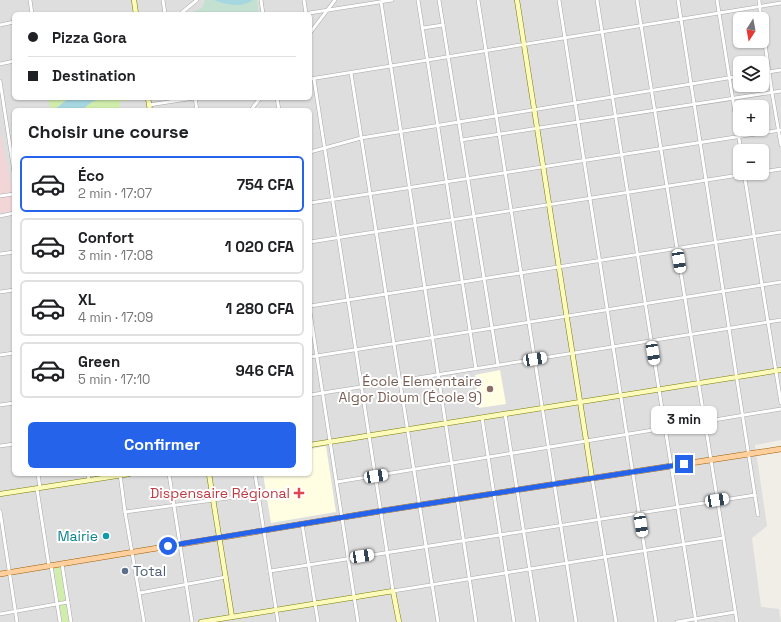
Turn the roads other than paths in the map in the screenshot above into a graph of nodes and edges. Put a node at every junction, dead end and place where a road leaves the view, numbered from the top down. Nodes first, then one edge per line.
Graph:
1 (30, 0) edge
2 (134, 0) edge
3 (163, 0) edge
4 (197, 0) edge
5 (261, 0) edge
6 (304, 0) edge
7 (335, 0) edge
8 (392, 0) edge
9 (418, 0) edge
10 (439, 0) edge
11 (478, 0) edge
12 (517, 0) edge
13 (559, 0) edge
14 (597, 0) edge
15 (637, 0) edge
16 (678, 0) edge
17 (717, 0) edge
18 (759, 0) edge
19 (381, 2) junction
20 (781, 4) edge
21 (760, 7) junction
22 (328, 10) junction
23 (32, 12) edge
24 (136, 12) edge
25 (165, 12) edge
26 (182, 12) edge
27 (263, 12) edge
28 (305, 12) edge
29 (760, 12) edge
30 (312, 13) edge
31 (719, 14) junction
32 (681, 20) junction
33 (12, 22) edge
34 (0, 25) edge
35 (443, 25) junction
36 (641, 26) junction
37 (423, 28) junction
38 (312, 30) edge
39 (602, 32) junction
40 (565, 38) junction
41 (524, 45) junction
42 (486, 51) junction
43 (448, 57) junction
44 (428, 60) junction
45 (12, 61) edge
46 (0, 64) edge
47 (391, 66) junction
48 (781, 70) edge
49 (769, 72) joint
50 (351, 73) junction
51 (733, 77) edge
52 (729, 78) junction
53 (312, 79) edge
54 (0, 81) edge
55 (691, 84) junction
56 (652, 91) junction
57 (781, 91) edge
58 (772, 93) junction
59 (612, 97) junction
60 (732, 99) junction
61 (185, 100) edge
62 (575, 103) junction
63 (694, 104) junction
64 (733, 105) edge
65 (149, 108) edge
66 (534, 110) junction
67 (655, 110) junction
68 (497, 116) junction
69 (615, 116) junction
70 (458, 122) junction
71 (578, 122) junction
72 (438, 126) junction
73 (537, 128) junction
74 (780, 130) edge
75 (401, 132) junction
76 (769, 132) edge
77 (500, 134) junction
78 (738, 136) joint
79 (361, 138) junction
80 (461, 140) junction
81 (700, 142) junction
82 (740, 144) edge
83 (781, 145) edge
84 (324, 148) junction
85 (661, 148) junction
86 (312, 151) edge
87 (622, 155) junction
88 (12, 159) edge
89 (584, 160) junction
90 (543, 167) junction
91 (781, 168) edge
92 (769, 171) edge
93 (506, 173) junction
94 (733, 176) edge
95 (467, 179) junction
96 (706, 180) junction
97 (745, 180) edge
98 (447, 182) junction
99 (667, 186) junction
100 (409, 188) junction
101 (628, 192) junction
102 (12, 194) edge
103 (370, 194) junction
104 (0, 196) edge
105 (590, 198) junction
106 (333, 200) junction
107 (312, 203) edge
108 (549, 205) junction
109 (512, 210) junction
110 (12, 213) edge
111 (0, 216) edge
112 (473, 216) junction
113 (453, 220) junction
114 (415, 226) junction
115 (376, 232) junction
116 (781, 232) edge
117 (338, 237) junction
118 (754, 237) junction
119 (312, 242) edge
120 (716, 243) junction
121 (677, 249) junction
122 (12, 252) edge
123 (0, 254) edge
124 (638, 255) junction
125 (600, 261) junction
126 (559, 267) junction
127 (522, 273) junction
128 (484, 279) junction
129 (462, 282) junction
130 (781, 282) edge
131 (762, 285) junction
132 (425, 288) junction
133 (12, 290) edge
134 (723, 291) junction
135 (0, 292) edge
136 (386, 294) junction
137 (685, 297) junction
138 (348, 300) junction
139 (646, 304) junction
140 (312, 306) edge
141 (607, 310) junction
142 (567, 316) junction
143 (781, 320) edge
144 (529, 322) junction
145 (768, 322) junction
146 (312, 325) edge
147 (492, 328) junction
148 (729, 328) junction
149 (470, 331) junction
150 (691, 335) junction
151 (433, 337) junction
152 (651, 341) junction
153 (394, 343) junction
154 (613, 347) junction
155 (356, 349) junction
156 (12, 353) edge
157 (572, 353) junction
158 (0, 355) edge
159 (317, 356) junction
160 (312, 357) edge
161 (535, 359) junction
162 (498, 365) junction
163 (476, 369) junction
164 (778, 370) edge
165 (438, 375) junction
166 (737, 377) junction
167 (400, 381) junction
168 (698, 383) junction
169 (362, 387) junction
170 (659, 390) junction
171 (323, 393) junction
172 (312, 395) edge
173 (621, 396) junction
174 (580, 402) junction
175 (12, 403) edge
176 (781, 403) edge
177 (0, 406) edge
178 (543, 408) junction
179 (781, 409) edge
180 (505, 414) junction
181 (743, 415) junction
182 (482, 418) junction
183 (705, 422) junction
184 (446, 424) junction
185 (665, 428) junction
186 (408, 430) junction
187 (627, 434) junction
188 (369, 436) junction
189 (586, 441) junction
190 (330, 442) junction
191 (12, 444) edge
192 (312, 445) edge
193 (0, 446) edge
194 (549, 447) junction
195 (781, 449) edge
196 (511, 453) junction
197 (749, 454) junction
198 (488, 457) junction
199 (711, 460) junction
200 (452, 463) junction
201 (671, 466) junction
202 (414, 469) junction
203 (633, 472) junction
204 (38, 476) edge
205 (88, 476) edge
206 (114, 476) edge
207 (120, 476) edge
208 (169, 476) edge
209 (209, 476) edge
210 (255, 476) edge
211 (376, 476) junction
212 (592, 478) junction
213 (89, 480) junction
214 (337, 482) junction
215 (555, 484) junction
216 (39, 488) junction
217 (517, 490) junction
218 (0, 494) edge
219 (258, 494) junction
220 (494, 494) junction
221 (755, 494) junction
222 (457, 499) junction
223 (214, 500) junction
224 (717, 500) junction
225 (174, 505) junction
226 (420, 505) junction
227 (678, 507) junction
228 (0, 511) edge
229 (381, 511) junction
230 (124, 512) junction
231 (639, 513) junction
232 (758, 515) dead end
233 (342, 518) junction
234 (599, 519) junction
235 (302, 524) junction
236 (561, 525) junction
237 (264, 531) junction
238 (524, 531) junction
239 (2, 534) edge
240 (500, 534) junction
241 (220, 538) junction
242 (723, 538) junction
243 (464, 540) junction
244 (180, 544) junction
245 (684, 544) junction
246 (426, 546) junction
247 (645, 550) junction
248 (132, 552) junction
249 (388, 552) junction
250 (605, 557) junction
251 (349, 558) junction
252 (567, 563) junction
253 (62, 564) junction
254 (308, 565) junction
255 (50, 566) junction
256 (530, 569) junction
257 (270, 571) junction
258 (10, 573) junction
259 (506, 573) junction
260 (0, 574) edge
261 (226, 577) junction
262 (470, 579) junction
263 (186, 584) junction
264 (432, 584) junction
265 (393, 591) junction
266 (140, 593) junction
267 (355, 597) junction
268 (68, 602) junction
269 (57, 604) junction
270 (315, 604) junction
271 (276, 610) junction
272 (16, 611) junction
273 (735, 612) junction
274 (0, 614) edge
275 (232, 620) edge
276 (696, 620) edge
277 (17, 622) edge
278 (60, 622) edge
279 (71, 622) edge
280 (144, 622) edge
281 (192, 622) edge
282 (201, 622) edge
283 (278, 622) edge
284 (318, 622) edge
285 (358, 622) edge
286 (399, 622) edge
287 (438, 622) edge
288 (476, 622) edge
289 (514, 622) edge
290 (538, 622) edge
291 (576, 622) edge
292 (616, 622) edge
293 (656, 622) edge
294 (677, 622) edge
295 (737, 622) edge

1 - 23 street
2 - 24 street
3 - 25 street
4 - 26 street
5 - 27 street
6 - 28 street
7 - 22 street
8 - 19 street
9 - 37 street
10 - 35 street
11 - 42 street
12 - 41 street
13 - 40 street
14 - 39 street
15 - 36 street
16 - 32 street
17 - 31 street
18 - 21 street
19 - 22 street
19 - 47 street
20 - 21 street
21 - 29 street
21 - 31 street
22 - 30 street
22 - 38 street
31 - 32 street
31 - 52 street
32 - 36 street
32 - 55 street
33 - 34 street
35 - 37 street
35 - 43 street
36 - 39 street
36 - 56 street
37 - 44 street
39 - 40 street
39 - 59 street
40 - 41 street
40 - 62 street
41 - 42 street
41 - 66 street
42 - 43 street
42 - 68 street
43 - 44 street
43 - 70 street
44 - 47 street
44 - 72 street
45 - 46 street
47 - 50 street
47 - 75 street
48 - 49 street
49 - 58 street
50 - 53 street
50 - 79 street
51 - 52 street
52 - 55 street
52 - 60 street
53 - 84 street
54 - 88 street
55 - 56 street
55 - 63 street
56 - 59 street
56 - 67 street
57 - 58 street
58 - 60 street
58 - 74 street
59 - 62 street
59 - 69 street
60 - 63 street
60 - 64 street
61 - 65 street
62 - 66 street
62 - 71 street
63 - 67 street
63 - 81 street
66 - 68 street
66 - 73 street
67 - 69 street
67 - 85 street
68 - 70 street
68 - 77 street
69 - 71 street
69 - 87 street
70 - 72 street
70 - 80 street
71 - 73 street
71 - 89 street
72 - 75 street
72 - 98 street
73 - 77 street
73 - 90 street
74 - 76 street
74 - 83 street
75 - 79 street
75 - 100 street
77 - 80 street
77 - 93 street
78 - 81 street
78 - 82 street
79 - 84 street
79 - 103 street
80 - 95 street
81 - 85 street
81 - 96 street
84 - 86 street
84 - 106 street
85 - 87 street
85 - 99 street
87 - 89 street
87 - 101 street
89 - 90 street
89 - 105 street
90 - 93 street
90 - 108 street
91 - 92 street
93 - 95 street
93 - 109 street
94 - 96 street
95 - 98 street
95 - 112 street
96 - 99 street
96 - 120 street
97 - 118 street
98 - 100 street
98 - 113 street
99 - 101 street
99 - 121 street
100 - 103 street
100 - 114 street
101 - 105 street
101 - 124 street
102 - 104 street
103 - 106 street
103 - 115 street
105 - 108 street
105 - 125 street
106 - 107 street
106 - 117 street
108 - 109 street
108 - 126 street
109 - 112 street
109 - 127 street
110 - 111 street
112 - 113 street
112 - 128 street
113 - 114 street
113 - 129 street
114 - 115 street
114 - 132 street
115 - 117 street
115 - 136 street
116 - 118 street
117 - 119 street
117 - 138 street
118 - 120 street
118 - 131 street
120 - 121 street
120 - 134 street
121 - 124 street
121 - 137 street
122 - 123 street
124 - 125 street
124 - 139 street
125 - 126 street
125 - 141 street
126 - 127 street
126 - 142 street
127 - 128 street
127 - 144 street
128 - 129 street
128 - 147 street
129 - 132 street
129 - 149 street
130 - 131 street
131 - 134 street
131 - 145 street
132 - 136 street
132 - 151 street
133 - 135 street
134 - 137 street
134 - 148 street
136 - 138 street
136 - 153 street
137 - 139 street
137 - 150 street
138 - 140 street
138 - 155 street
139 - 141 street
139 - 152 street
141 - 142 street
141 - 154 street
142 - 144 street
142 - 157 street
143 - 145 street
144 - 147 street
144 - 161 street
145 - 148 street
145 - 164 street
146 - 159 street
147 - 149 street
147 - 162 street
148 - 150 street
148 - 166 street
149 - 151 street
149 - 163 street
150 - 152 street
150 - 168 street
151 - 153 street
151 - 165 street
152 - 154 street
152 - 170 street
153 - 155 street
153 - 167 street
154 - 157 street
154 - 173 street
155 - 159 street
155 - 169 street
156 - 158 street
157 - 161 street
157 - 174 street
159 - 160 street
159 - 171 street
161 - 162 street
161 - 178 street
162 - 163 street
163 - 165 street
164 - 166 street
164 - 176 street
165 - 167 street
165 - 184 street
166 - 168 street
166 - 181 street
167 - 169 street
167 - 186 street
168 - 170 street
168 - 183 street
169 - 171 street
169 - 188 street
170 - 173 street
170 - 185 street
171 - 172 street
171 - 190 street
173 - 174 street
173 - 187 street
174 - 178 street
174 - 189 street
175 - 177 street
178 - 180 street
178 - 194 street
179 - 181 street
180 - 182 street
180 - 196 street
181 - 183 street
181 - 197 street
182 - 184 street
182 - 198 street
183 - 185 street
183 - 199 street
184 - 186 street
184 - 200 street
185 - 187 street
185 - 201 street
186 - 188 street
186 - 202 street
187 - 189 street
187 - 203 street
188 - 190 street
188 - 211 street
189 - 194 street
189 - 212 street
190 - 192 street
190 - 214 street
191 - 193 street
194 - 196 street
194 - 215 street
195 - 197 main road
196 - 198 street
196 - 217 street
197 - 199 main road
197 - 221 street
198 - 200 street
198 - 220 street
199 - 201 main road
199 - 224 street
200 - 202 street
200 - 222 street
201 - 203 main road
201 - 227 street
202 - 211 street
202 - 226 street
203 - 212 main road
203 - 231 street
204 - 216 street
205 - 213 street
206 - 213 street
207 - 230 street
208 - 225 street
209 - 223 street
210 - 219 street
211 - 214 street
211 - 229 street
212 - 215 main road
212 - 234 street
213 - 216 street
214 - 233 street
215 - 217 main road
215 - 236 street
216 - 218 street
216 - 255 street
217 - 220 main road
217 - 238 street
219 - 223 street
219 - 237 street
220 - 222 main road
220 - 240 street
221 - 224 street
221 - 232 street
222 - 226 main road
222 - 243 street
223 - 225 street
223 - 241 street
224 - 227 street
224 - 242 street
225 - 230 street
225 - 244 street
226 - 229 main road
226 - 246 street
227 - 231 street
227 - 245 street
228 - 239 street
229 - 233 main road
229 - 249 street
230 - 248 street
231 - 234 street
231 - 247 street
233 - 235 main road
233 - 251 street
234 - 236 street
234 - 250 street
235 - 237 main road
235 - 254 street
236 - 238 street
236 - 252 street
237 - 241 main road
237 - 257 street
238 - 240 street
238 - 256 street
239 - 258 street
240 - 243 street
240 - 259 street
241 - 244 main road
241 - 261 street
242 - 245 street
242 - 273 street
243 - 246 street
243 - 262 street
244 - 248 main road
244 - 263 street
245 - 247 street
245 - 276 street
246 - 249 street
246 - 264 street
247 - 250 street
247 - 293 street
248 - 253 main road
248 - 266 street
249 - 251 street
249 - 265 street
250 - 252 street
250 - 292 street
251 - 254 street
251 - 267 street
252 - 256 street
252 - 291 street
253 - 255 main road
253 - 268 street
254 - 257 street
254 - 270 street
255 - 258 main road
255 - 269 street
256 - 259 street
256 - 290 street
257 - 271 street
258 - 260 main road
258 - 272 street
259 - 262 street
259 - 289 street
261 - 263 street
261 - 275 street
262 - 264 street
262 - 288 street
263 - 266 street
263 - 281 street
264 - 265 street
264 - 287 street
265 - 267 street
265 - 286 street
266 - 280 street
267 - 270 street
267 - 285 street
268 - 269 street
268 - 279 street
269 - 272 street
269 - 278 street
270 - 271 street
270 - 284 street
271 - 275 street
271 - 283 street
272 - 274 street
272 - 277 street
273 - 276 street
273 - 295 street
275 - 282 street
276 - 294 street

